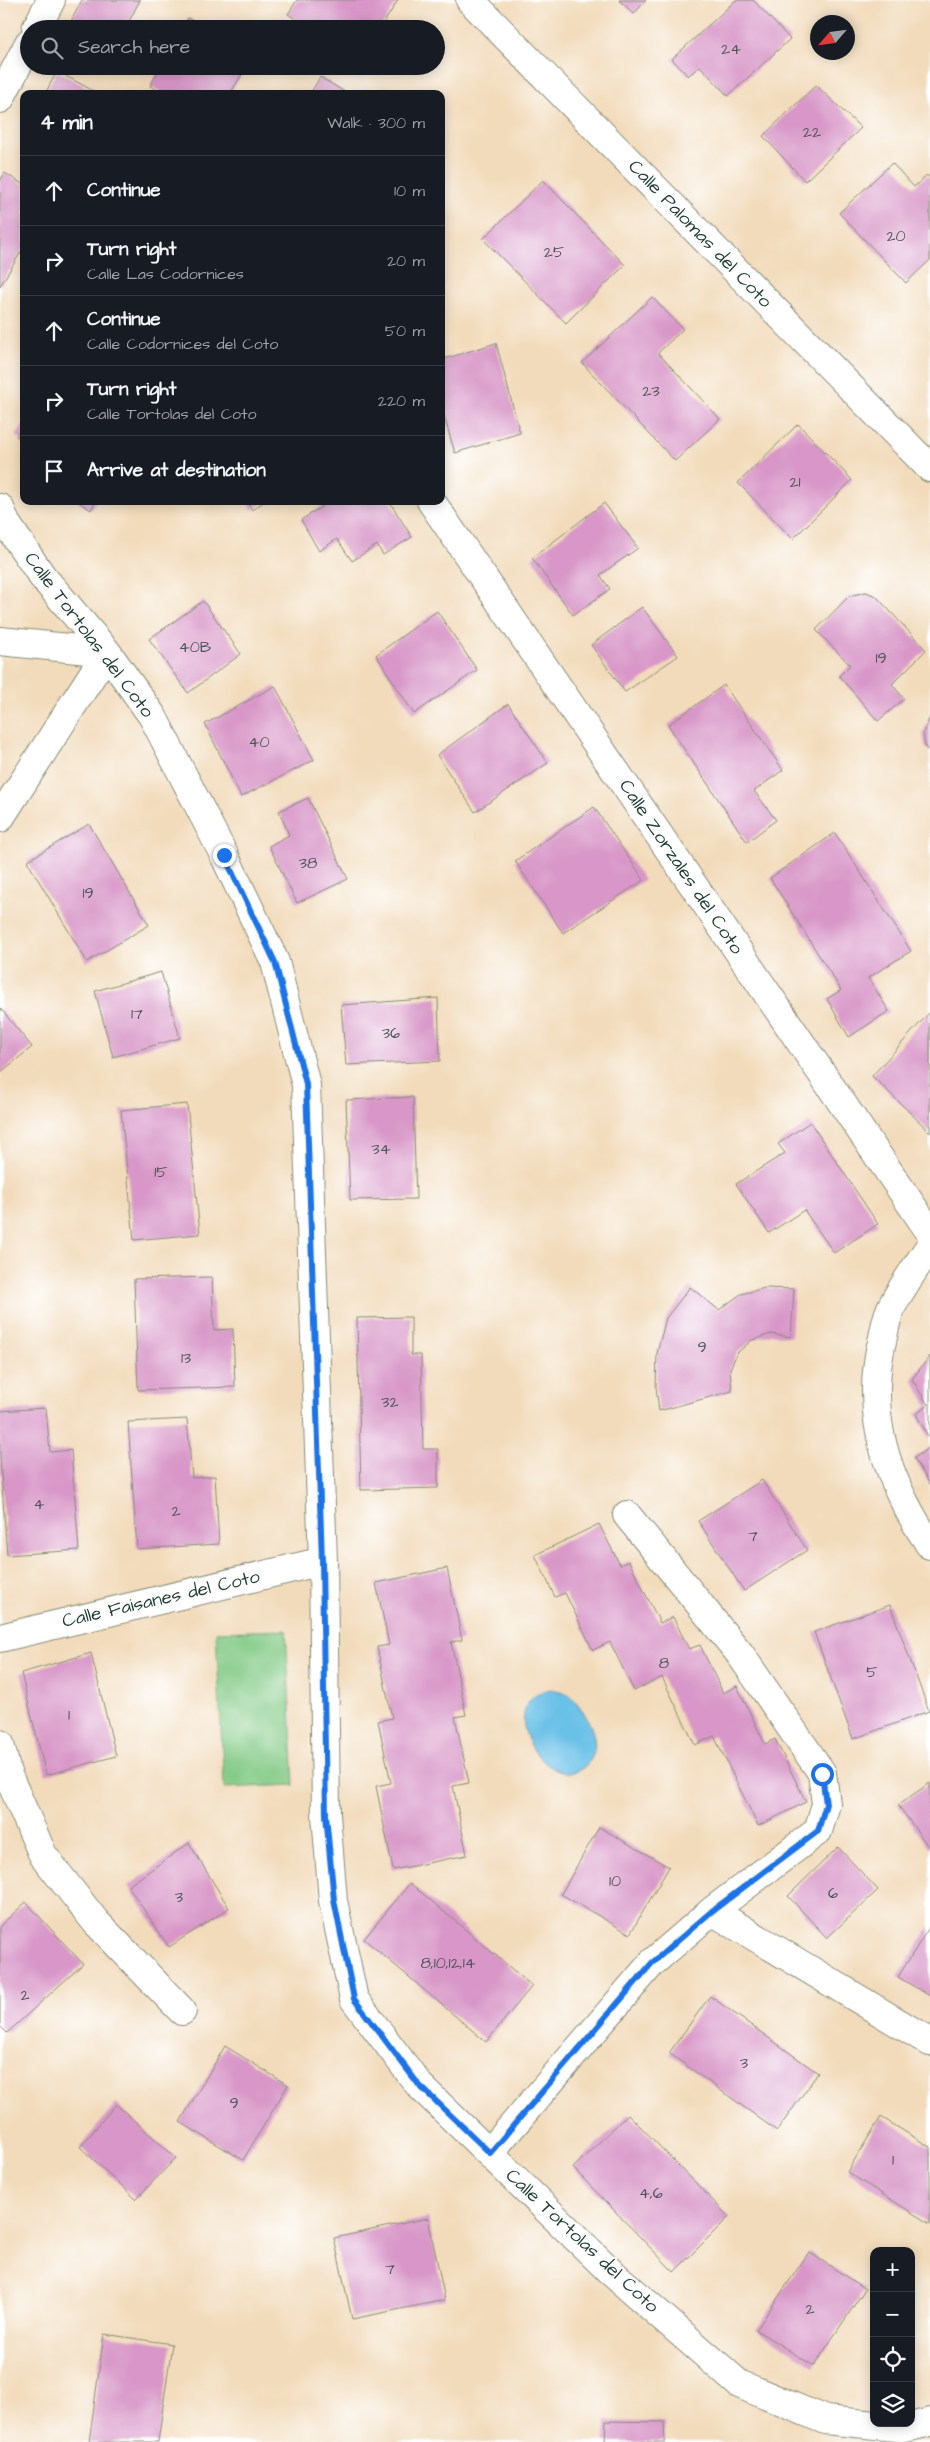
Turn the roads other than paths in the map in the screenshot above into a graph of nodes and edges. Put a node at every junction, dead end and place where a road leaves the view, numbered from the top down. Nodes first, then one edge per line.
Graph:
1 (51, 0) edge
2 (470, 0) edge
3 (41, 20) edge
4 (20, 60) edge
5 (0, 99) edge
6 (930, 468) edge
7 (434, 505) edge
8 (0, 508) edge
9 (0, 641) edge
10 (108, 652) junction
11 (0, 818) edge
12 (930, 1232) edge
13 (930, 1246) edge
14 (627, 1515) dead end
15 (930, 1545) edge
16 (322, 1561) junction
17 (0, 1638) edge
18 (0, 1744) edge
19 (712, 1911) junction
20 (182, 2011) dead end
21 (930, 2042) edge
22 (490, 2153) junction
23 (930, 2422) edge

1 - 3 street
2 - 6 street, Calle Palomas del Coto
4 - 5 street
7 - 12 street, Calle Zorzales del Coto
8 - 10 street, Calle Tortolas del Coto
9 - 10 street
10 - 11 street
10 - 16 street, Calle Tortolas del Coto
13 - 15 street
14 - 19 street
16 - 17 street, Calle Faisanes del Coto
16 - 22 street, Calle Tortolas del Coto
18 - 20 street
19 - 21 street
19 - 22 street
22 - 23 street, Calle Tortolas del Coto

